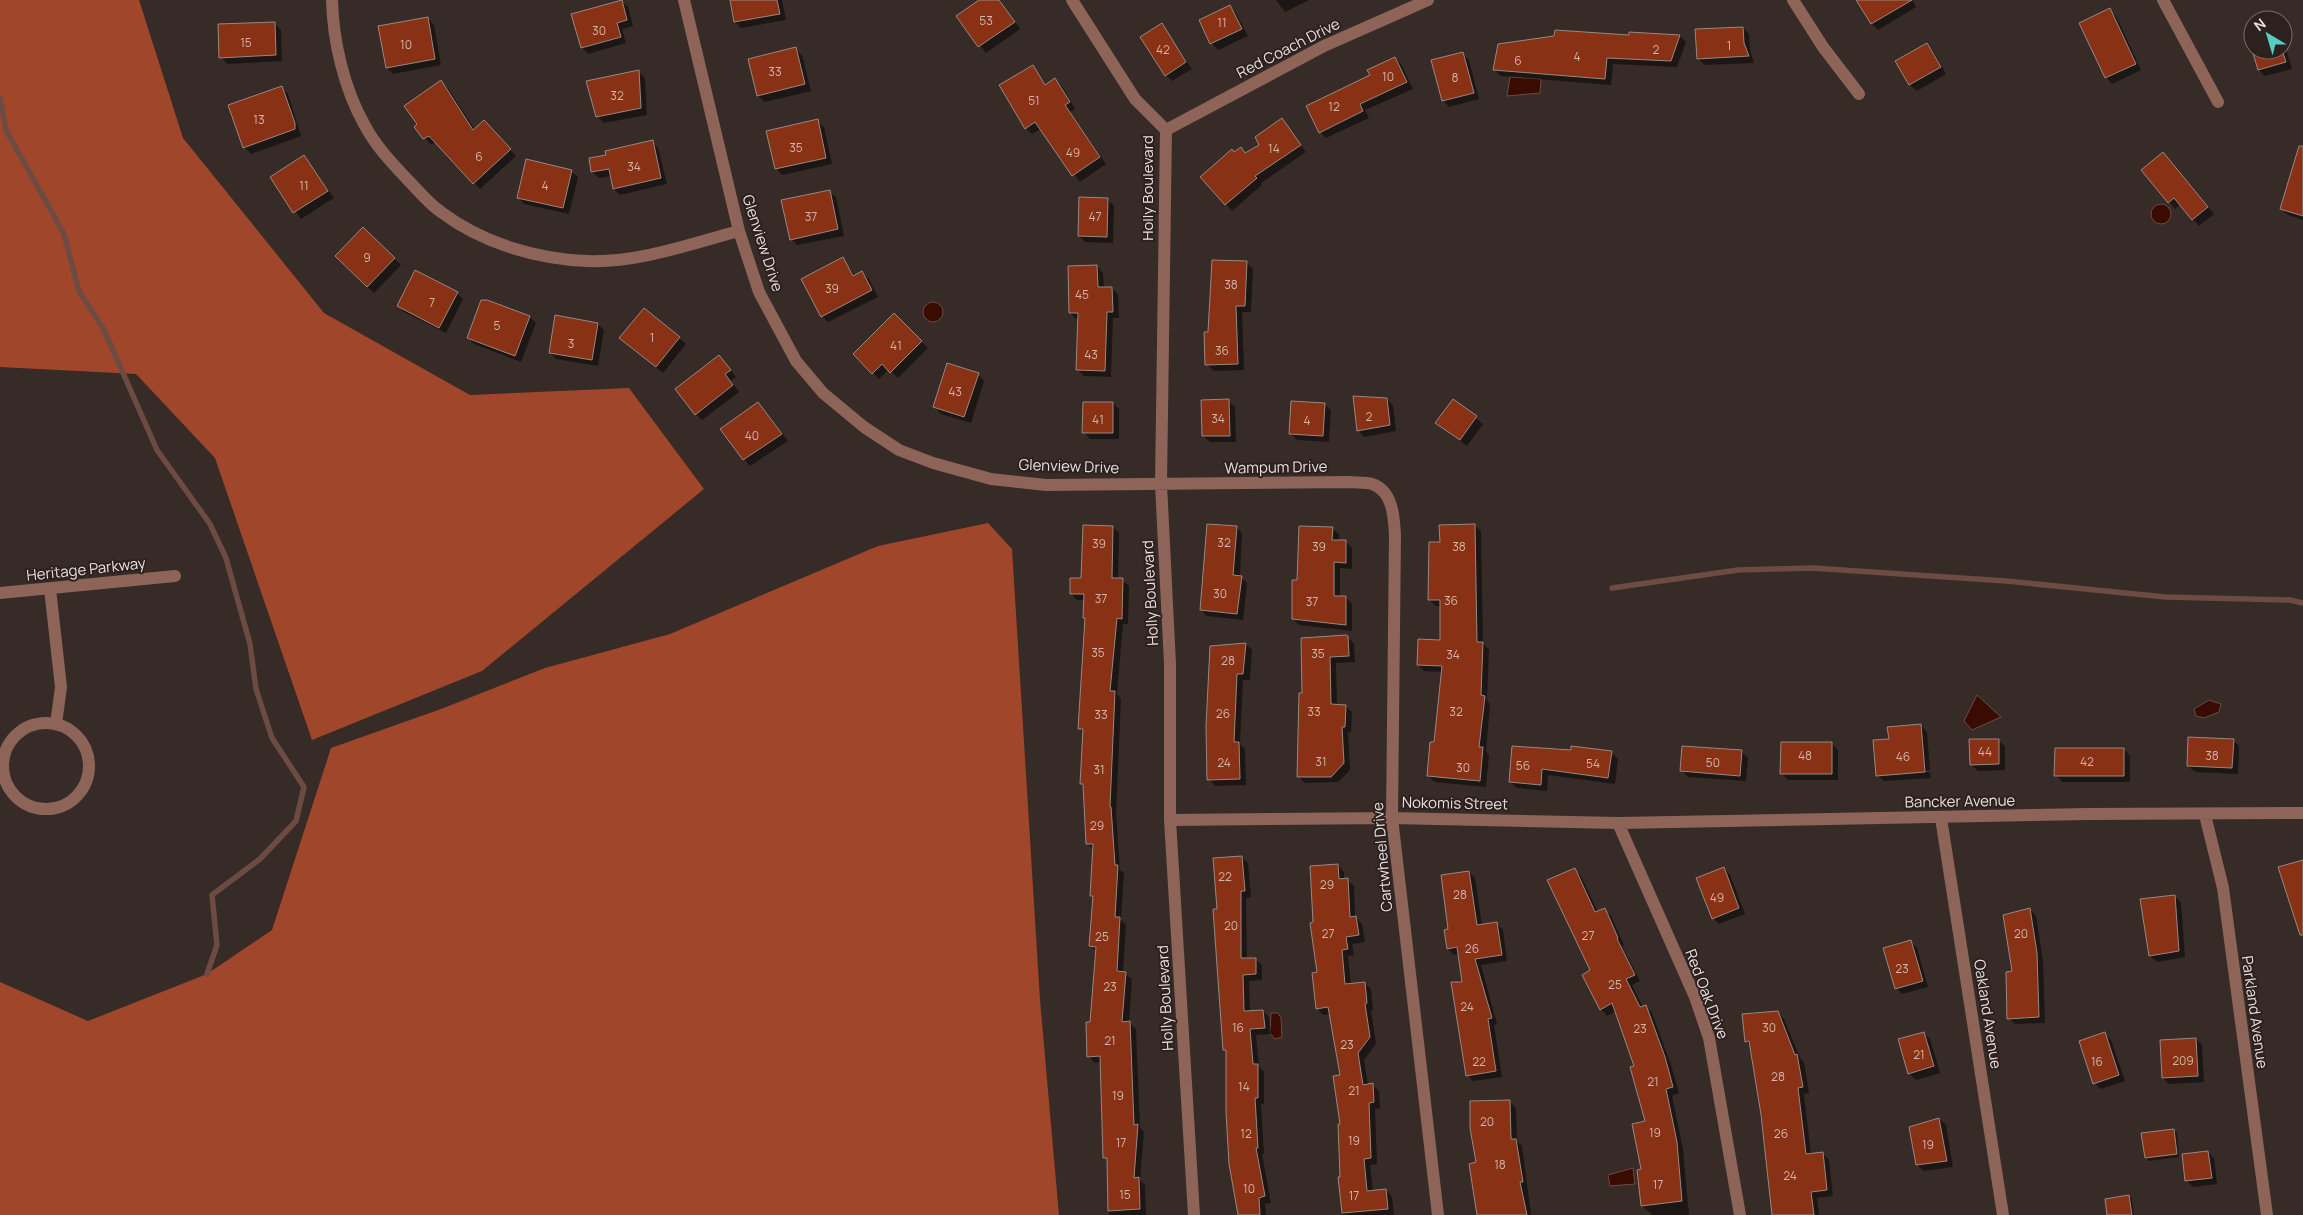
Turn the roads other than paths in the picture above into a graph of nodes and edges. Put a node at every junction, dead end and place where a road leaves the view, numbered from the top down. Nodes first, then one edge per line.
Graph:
1 (332, 0) edge
2 (684, 0) edge
3 (1072, 0) edge
4 (1428, 0) edge
5 (1793, 0) edge
6 (2163, 0) edge
7 (1859, 94) dead end
8 (2218, 102) dead end
9 (1166, 130) junction
10 (739, 232) junction
11 (1161, 484) junction
12 (1387, 496) joint
13 (175, 576) dead end
14 (50, 589) junction
15 (0, 594) edge
16 (56, 724) junction
17 (2303, 813) edge
18 (2205, 814) junction
19 (1392, 818) junction
20 (1940, 818) junction
21 (1170, 820) junction
22 (1618, 823) junction
23 (1194, 1215) edge
24 (1438, 1215) edge
25 (1740, 1215) edge
26 (2003, 1215) edge
27 (2267, 1215) edge

1 - 10 street
2 - 10 street, Glenview Drive
3 - 9 street, Holly Boulevard
4 - 9 street, Red Coach Drive
5 - 7 street
6 - 8 street
9 - 11 street, Holly Boulevard
10 - 11 street, Glenview Drive
11 - 12 street, Wampum Drive
11 - 21 street, Holly Boulevard
12 - 19 street, Cartwheel Drive
13 - 14 street, Heritage Parkway
14 - 15 street, Heritage Parkway
14 - 16 street
16 - 16 street
17 - 18 street, Bancker Avenue
18 - 20 street, Bancker Avenue
18 - 27 street, Parkland Avenue
19 - 21 street, Nokomis Street
19 - 22 street, Nokomis Street
19 - 24 street, Cartwheel Drive
20 - 22 street, Bancker Avenue
20 - 26 street, Oakland Avenue
21 - 23 street, Holly Boulevard
22 - 25 street, Red Oak Drive

